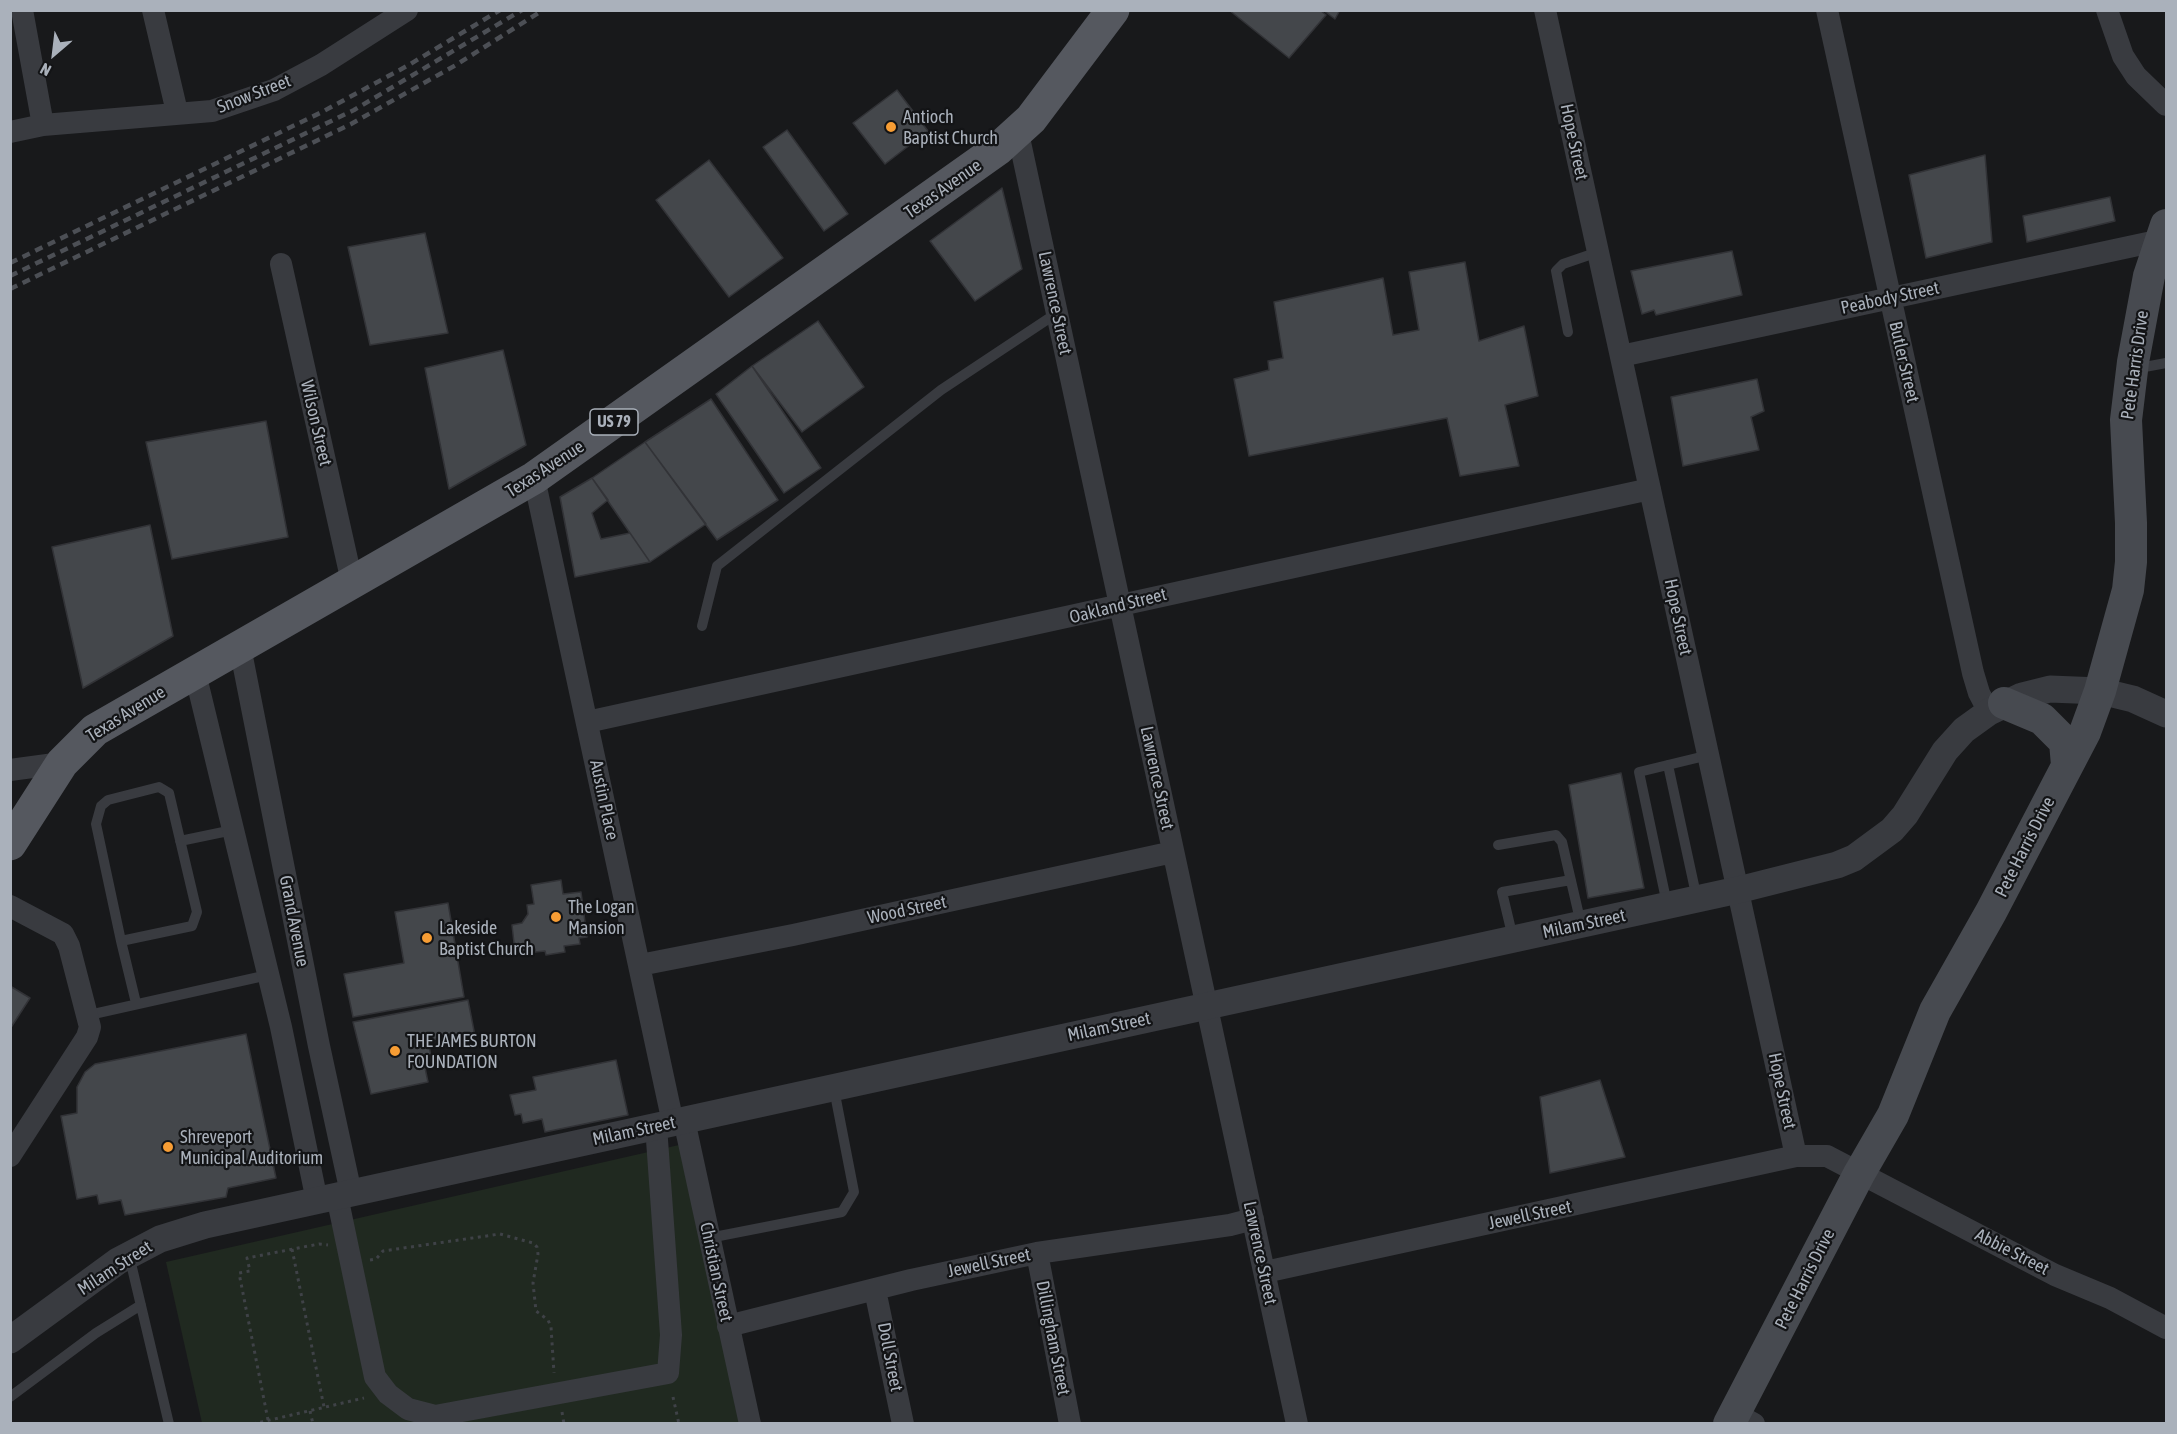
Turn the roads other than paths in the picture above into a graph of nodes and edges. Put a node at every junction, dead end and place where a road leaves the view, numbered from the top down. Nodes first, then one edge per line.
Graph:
1 (22, 10) edge
2 (153, 10) edge
3 (407, 10) edge
4 (1113, 10) edge
5 (1545, 10) edge
6 (1827, 10) edge
7 (2107, 10) edge
8 (2166, 105) edge
9 (177, 112) junction
10 (44, 125) junction
11 (10, 132) edge
12 (1018, 133) junction
13 (2164, 234) edge
14 (1598, 252) junction
15 (281, 264) dead end
16 (1890, 298) junction
17 (1057, 313) junction
18 (1568, 332) dead end
19 (1621, 356) junction
20 (2166, 363) edge
21 (2133, 369) junction
22 (534, 478) junction
23 (1650, 489) junction
24 (352, 582) junction
25 (1119, 605) junction
26 (702, 626) dead end
27 (240, 647) junction
28 (195, 672) junction
29 (2100, 691) junction
30 (1996, 708) junction
31 (2166, 714) edge
32 (587, 722) junction
33 (1709, 755) junction
34 (62, 764) junction
35 (1668, 765) junction
36 (2067, 765) junction
37 (10, 770) edge
38 (233, 830) junction
39 (180, 841) junction
40 (10, 844) edge
41 (1498, 845) dead end
42 (1173, 852) junction
43 (1571, 880) junction
44 (1738, 890) junction
45 (1697, 899) junction
46 (10, 906) edge
47 (1667, 906) junction
48 (1581, 924) junction
49 (1513, 939) junction
50 (122, 941) junction
51 (640, 965) junction
52 (268, 975) junction
53 (136, 1003) junction
54 (1207, 1006) junction
55 (88, 1015) junction
56 (834, 1088) junction
57 (671, 1123) junction
58 (10, 1156) edge
59 (1796, 1156) junction
60 (1859, 1174) junction
61 (335, 1197) junction
62 (1253, 1219) junction
63 (709, 1238) junction
64 (1037, 1253) junction
65 (129, 1255) junction
66 (1265, 1272) junction
67 (875, 1290) junction
68 (141, 1305) junction
69 (728, 1326) junction
70 (2166, 1328) edge
71 (10, 1340) edge
72 (10, 1397) edge
73 (1739, 1420) edge
74 (169, 1424) edge
75 (750, 1424) edge
76 (903, 1424) edge
77 (1070, 1424) edge
78 (1297, 1424) edge

1 - 10 street
2 - 9 street
3 - 9 street, Snow Street
4 - 12 main road, Texas Avenue / US 79
5 - 14 street, Hope Street
6 - 16 street, Butler Street
7 - 8 street
9 - 10 street, Snow Street
10 - 11 street, Snow Street
12 - 17 street, Lawrence Street
12 - 22 main road, Texas Avenue / US 79
13 - 16 street, Peabody Street
13 - 21 main road, Pete Harris Drive
14 - 18 lane
14 - 19 street, Hope Street
15 - 24 street, Wilson Street
16 - 19 street, Peabody Street
16 - 30 street, Butler Street
17 - 25 street, Lawrence Street
17 - 26 lane
19 - 23 street, Hope Street
20 - 21 lane
21 - 29 main road, Pete Harris Drive
22 - 24 main road, Texas Avenue / US 79
22 - 32 street, Austin Place
23 - 25 street, Oakland Street
23 - 33 street, Hope Street
24 - 27 main road, Texas Avenue / US 79
25 - 32 street, Oakland Street
25 - 42 street, Lawrence Street
27 - 28 main road, Texas Avenue / US 79
27 - 61 street, Grand Avenue
28 - 34 main road, Texas Avenue / US 79
28 - 38 street, Grand Avenue
29 - 30 street, Milam Street
29 - 31 street, Milam Street
29 - 36 main road, Pete Harris Drive
30 - 36 main road
30 - 44 street, Milam Street
32 - 51 street, Austin Place
33 - 35 lane
33 - 44 street, Hope Street
34 - 37 street
34 - 40 main road, Texas Avenue / US 79
35 - 45 lane
35 - 47 lane
36 - 60 main road, Pete Harris Drive
38 - 39 lane
38 - 52 street, Grand Avenue
39 - 50 lane
39 - 50 lane
41 - 43 lane
42 - 51 street, Wood Street
42 - 54 street, Lawrence Street
43 - 48 lane
43 - 49 lane
44 - 45 street, Milam Street
44 - 59 street, Hope Street
45 - 47 street, Milam Street
46 - 55 street
47 - 48 street, Milam Street
48 - 49 street, Milam Street
49 - 54 street, Milam Street
50 - 53 lane
51 - 57 street, Austin Place
52 - 53 lane
52 - 61 street, Grand Avenue
53 - 55 lane
54 - 56 street, Milam Street
54 - 62 street, Lawrence Street
55 - 58 street
56 - 57 street, Milam Street
56 - 63 lane
57 - 61 street, Milam Street
57 - 61 street
57 - 63 street, Christian Street
59 - 60 street
59 - 66 street, Jewell Street
60 - 70 street, Abbie Street
60 - 73 main road, Pete Harris Drive
61 - 65 street, Milam Street
62 - 64 street, Jewell Street
62 - 66 street, Lawrence Street
63 - 69 street, Christian Street
64 - 67 street, Jewell Street
64 - 77 street, Dillingham Street
65 - 68 lane
65 - 71 street, Milam Street
66 - 78 street, Lawrence Street
67 - 69 street, Jewell Street
67 - 76 street, Doll Street
68 - 72 lane
68 - 74 lane
69 - 75 street, Christian Street

